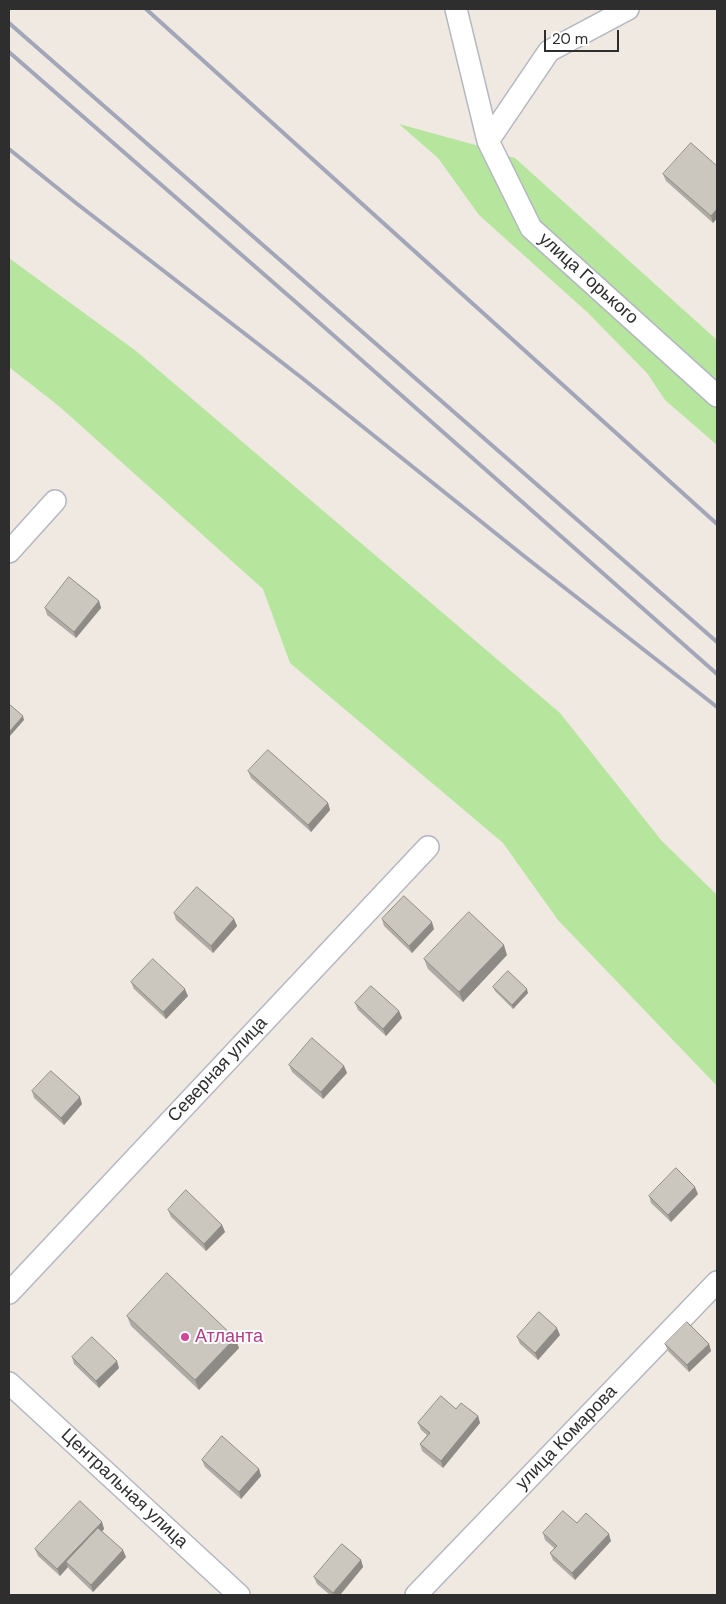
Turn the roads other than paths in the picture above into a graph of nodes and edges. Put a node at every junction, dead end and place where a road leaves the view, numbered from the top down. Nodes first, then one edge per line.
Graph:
1 (456, 9) edge
2 (628, 9) edge
3 (488, 141) junction
4 (717, 396) edge
5 (55, 501) dead end
6 (9, 552) edge
7 (428, 847) dead end
8 (717, 1282) edge
9 (9, 1293) edge
10 (9, 1383) edge
11 (239, 1595) edge
12 (416, 1595) edge

1 - 3 street
2 - 3 street
3 - 4 street, улица Горького
5 - 6 street
7 - 9 street, Северная улица
8 - 12 street, улица Комарова
10 - 11 street, Центральная улица

